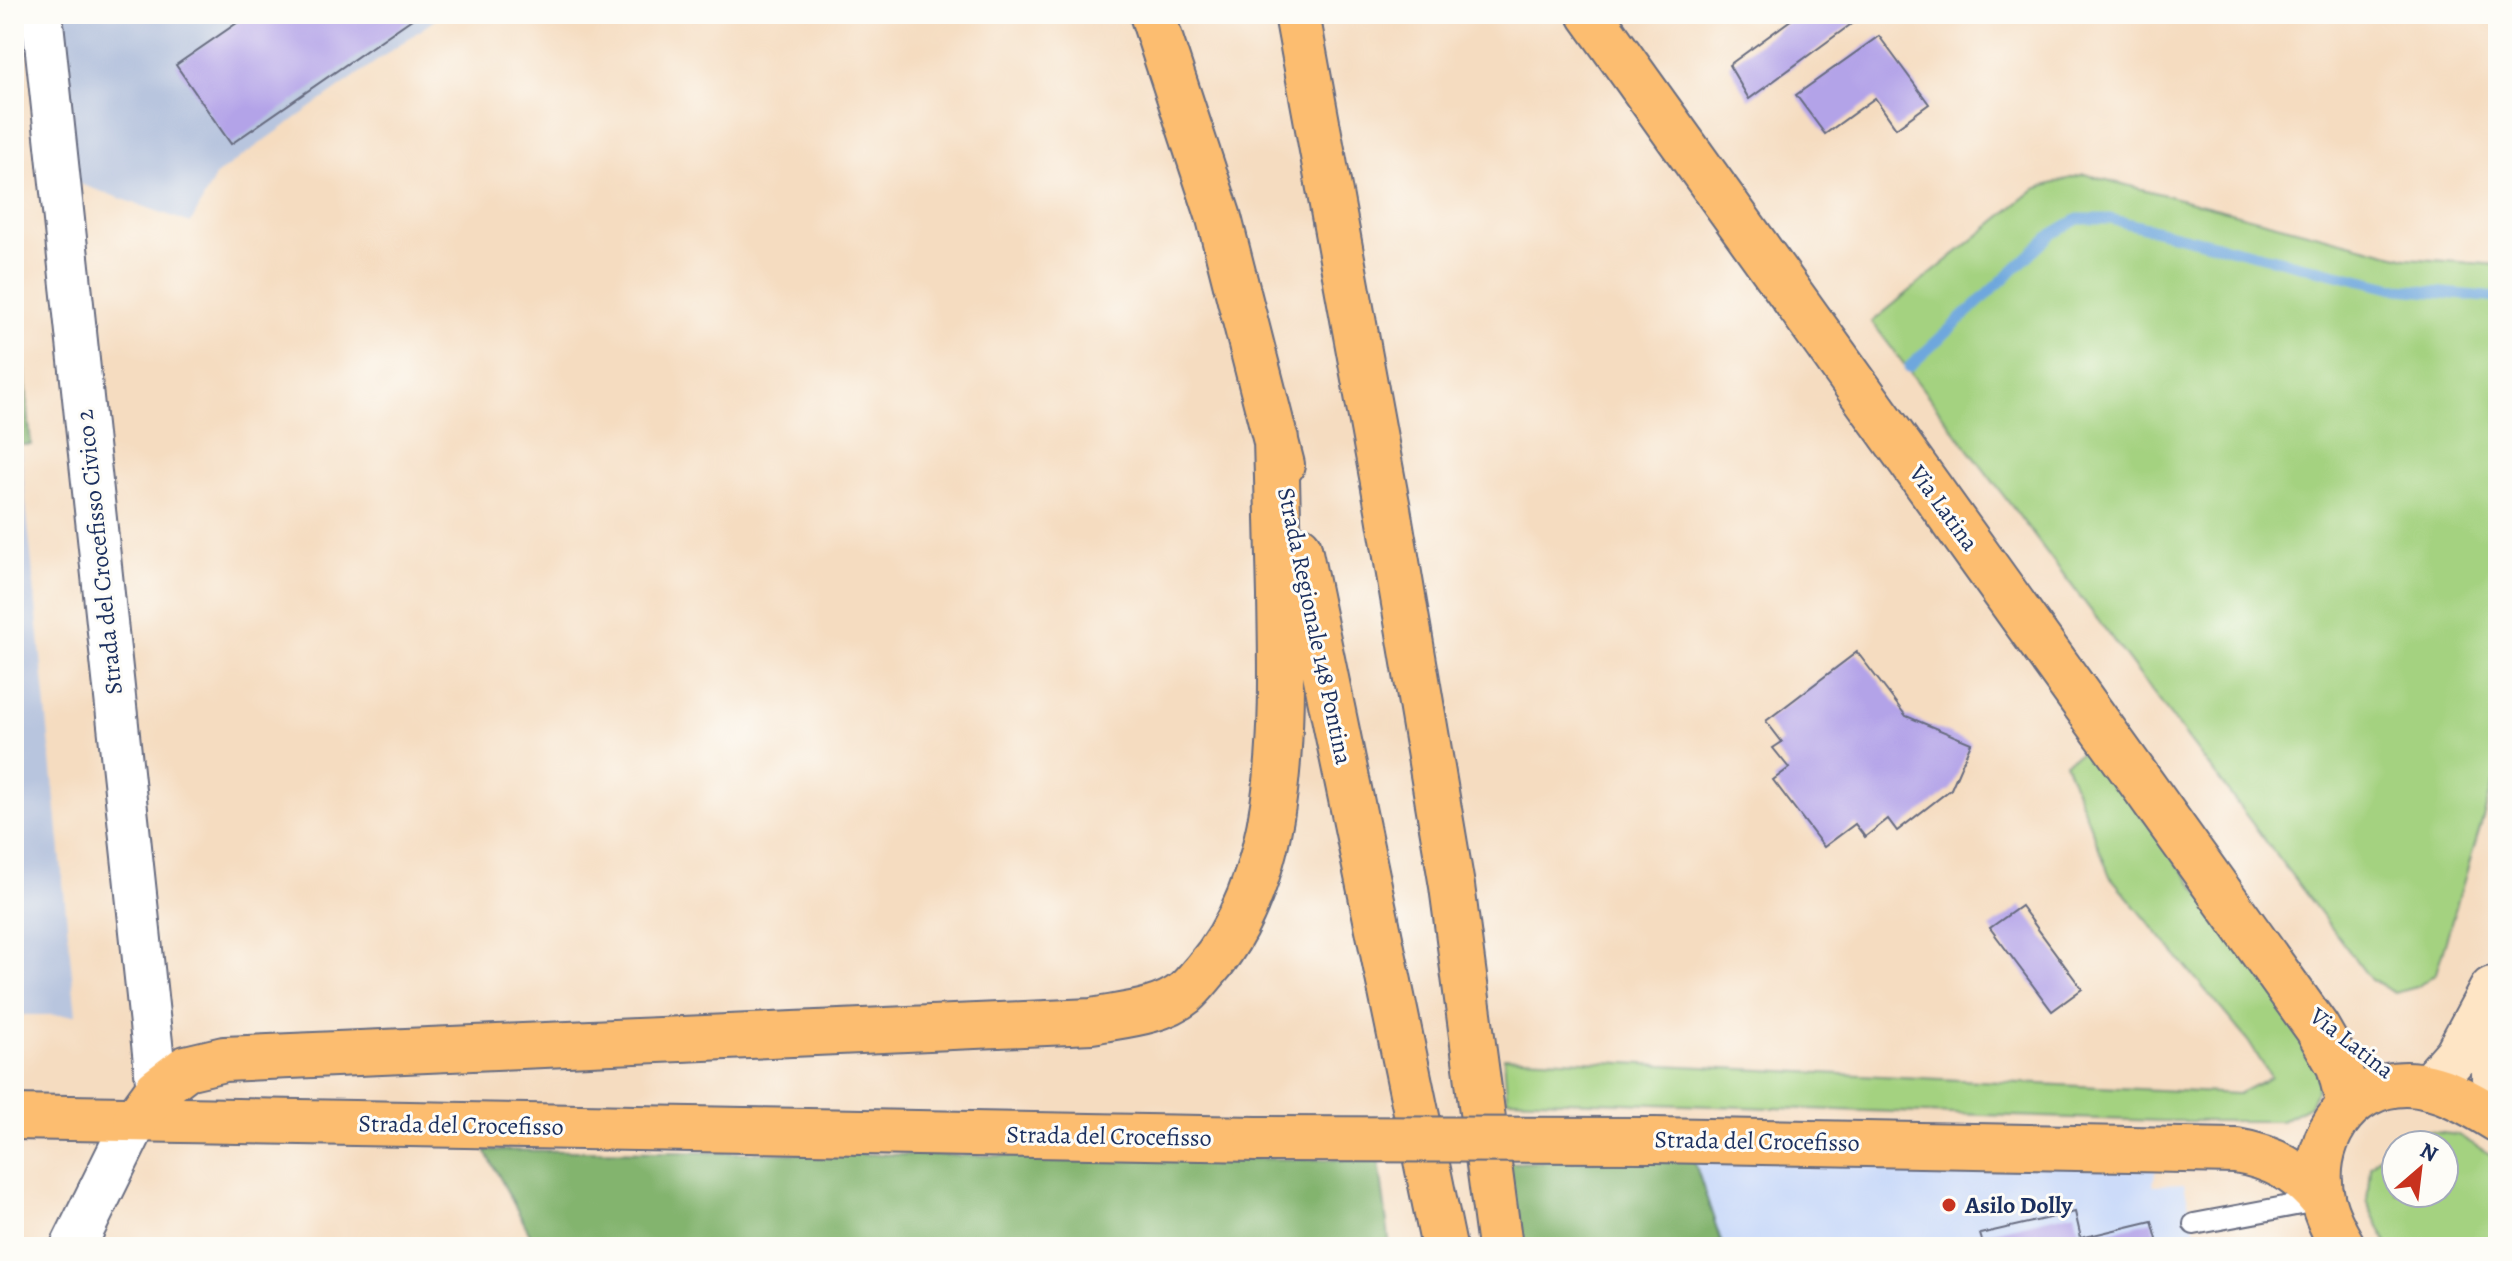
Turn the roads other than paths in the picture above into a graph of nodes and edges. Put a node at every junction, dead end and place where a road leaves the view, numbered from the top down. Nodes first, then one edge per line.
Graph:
1 (42, 14) edge
2 (1152, 14) edge
3 (1297, 14) edge
4 (1590, 14) edge
5 (1276, 439) junction
6 (2495, 979) edge
7 (2299, 1002) junction
8 (2498, 1085) edge
9 (2417, 1086) junction
10 (146, 1104) junction
11 (14, 1117) edge
12 (2340, 1117) junction
13 (2498, 1120) edge
14 (2204, 1149) junction
15 (2322, 1200) junction
16 (2194, 1224) dead end
17 (2342, 1246) edge
18 (73, 1247) edge
19 (1444, 1247) edge
20 (1500, 1247) edge

1 - 10 street, Strada del Crocefisso Civico 2
2 - 5 main road, Strada Regionale 148 Pontina
3 - 20 main road
4 - 7 main road, Via Latina
5 - 10 main road
5 - 19 main road, Strada Regionale 148 Pontina
6 - 8 main road
6 - 9 main road
7 - 9 main road, Via Latina
7 - 12 main road, Via Latina
9 - 12 main road, Strada del Crocefisso
9 - 13 main road, Via Latina
10 - 11 main road, Strada del Crocefisso
10 - 14 main road, Strada del Crocefisso, bridge
10 - 18 street
12 - 14 main road, Strada del Crocefisso
12 - 15 main road
14 - 15 main road, Strada del Crocefisso
15 - 16 lane
15 - 17 main road

